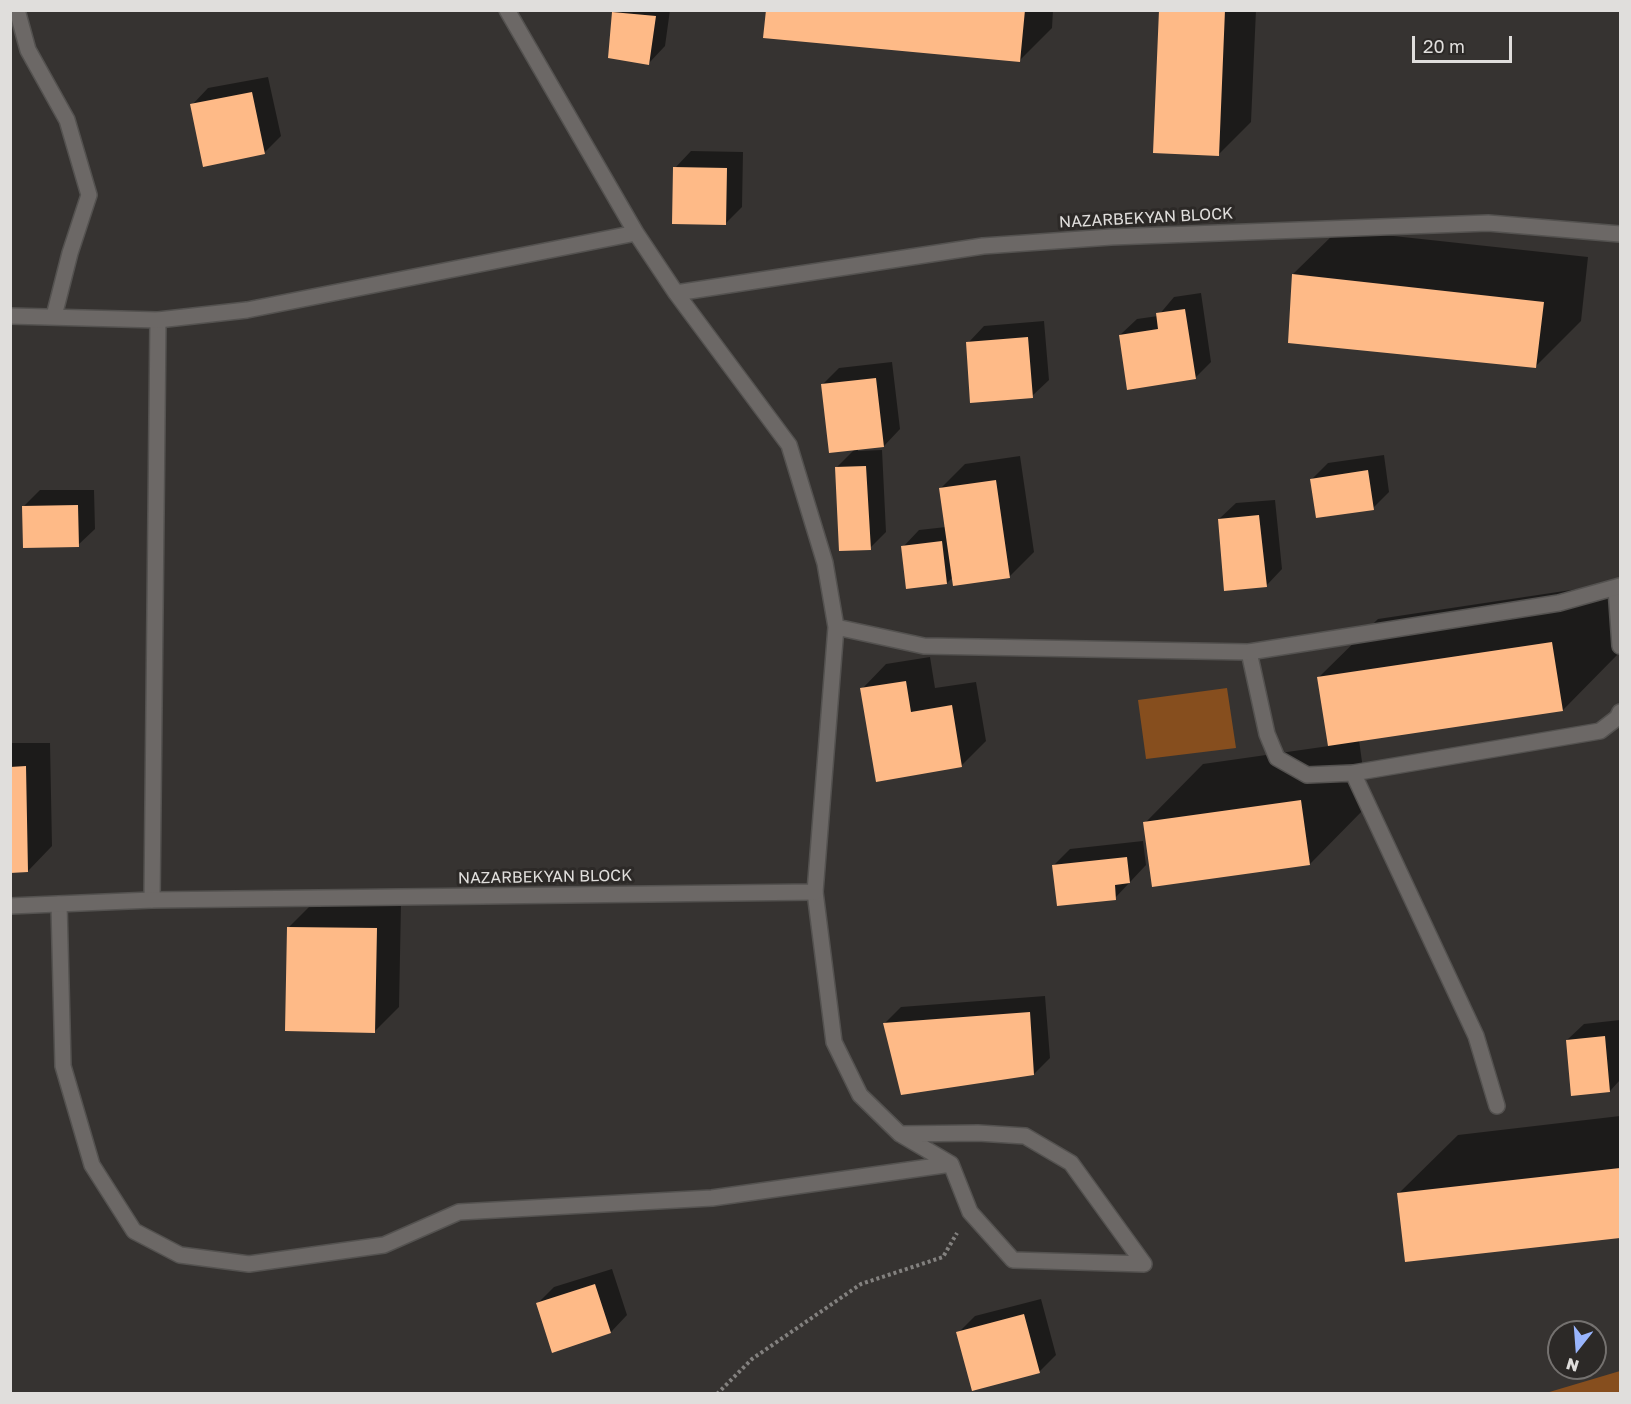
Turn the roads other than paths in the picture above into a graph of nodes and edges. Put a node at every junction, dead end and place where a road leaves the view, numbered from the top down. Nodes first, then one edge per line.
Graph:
1 (17, 10) edge
2 (507, 10) edge
3 (636, 233) junction
4 (1620, 234) edge
5 (676, 293) junction
6 (10, 316) edge
7 (54, 316) junction
8 (158, 320) junction
9 (1618, 587) edge
10 (836, 627) junction
11 (1620, 646) edge
12 (1249, 652) junction
13 (1620, 712) edge
14 (1353, 773) junction
15 (815, 892) junction
16 (152, 900) junction
17 (59, 904) junction
18 (10, 906) edge
19 (1497, 1106) dead end
20 (900, 1134) junction
21 (951, 1164) junction

1 - 7 street
2 - 3 street
3 - 5 street
3 - 8 street
4 - 5 street, NAZARBEKYAN BLOCK
5 - 10 street
6 - 7 street
7 - 8 street
8 - 16 street
9 - 11 street
9 - 12 street
10 - 12 street
10 - 15 street
12 - 14 street
13 - 14 street
14 - 19 street
15 - 16 street, NAZARBEKYAN BLOCK
15 - 20 street
16 - 17 street, NAZARBEKYAN BLOCK
17 - 18 street, NAZARBEKYAN BLOCK
17 - 21 street
20 - 21 street
20 - 21 street

